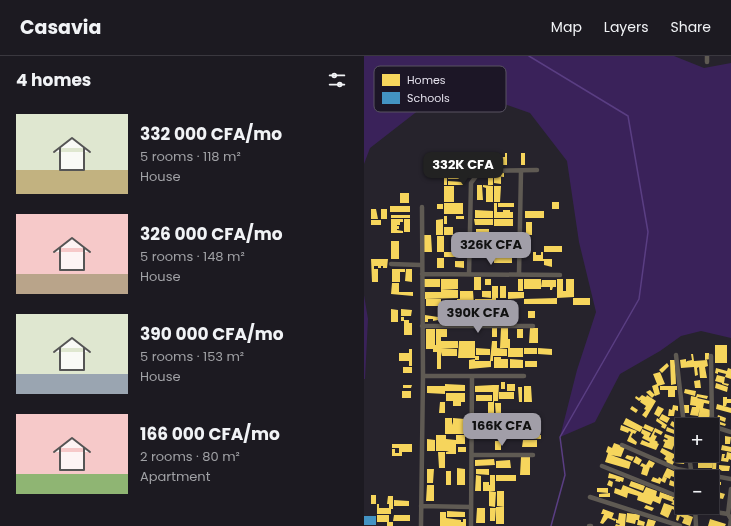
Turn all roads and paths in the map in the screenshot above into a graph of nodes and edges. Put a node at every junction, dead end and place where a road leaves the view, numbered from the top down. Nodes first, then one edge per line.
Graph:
1 (708, 56) edge
2 (707, 62) dead end
3 (537, 170) dead end
4 (521, 171) junction
5 (422, 207) dead end
6 (391, 264) dead end
7 (421, 265) junction
8 (422, 274) junction
9 (469, 274) junction
10 (519, 274) junction
11 (560, 275) dead end
12 (422, 326) junction
13 (533, 326) dead end
14 (676, 354) dead end
15 (711, 356) dead end
16 (423, 376) junction
17 (472, 376) junction
18 (524, 376) dead end
19 (683, 418) edge
20 (712, 418) edge
21 (719, 428) edge
22 (731, 432) edge
23 (622, 445) dead end
24 (472, 456) junction
25 (533, 456) dead end
26 (602, 466) dead end
27 (680, 470) edge
28 (719, 477) edge
29 (731, 479) edge
30 (731, 489) edge
31 (675, 495) edge
32 (590, 497) dead end
33 (421, 506) junction
34 (471, 507) junction
35 (719, 512) edge
36 (695, 514) edge
37 (728, 514) junction
38 (421, 526) edge
39 (471, 526) edge
40 (680, 526) edge
41 (696, 526) edge
42 (730, 526) edge

1 - 2 street
3 - 4 street
4 - 9 street
4 - 10 street
5 - 7 street
6 - 7 street
7 - 8 street
8 - 9 street
8 - 12 street
9 - 10 street
10 - 11 street
12 - 13 street
12 - 16 street
14 - 19 street
15 - 20 street
16 - 17 street
16 - 33 street
17 - 18 street
17 - 24 street
21 - 22 street
23 - 27 street
24 - 25 street
24 - 34 street
26 - 31 street
28 - 29 street
30 - 37 street
32 - 40 street
33 - 34 street
33 - 38 street
34 - 39 street
35 - 37 street
36 - 41 street
37 - 42 street

